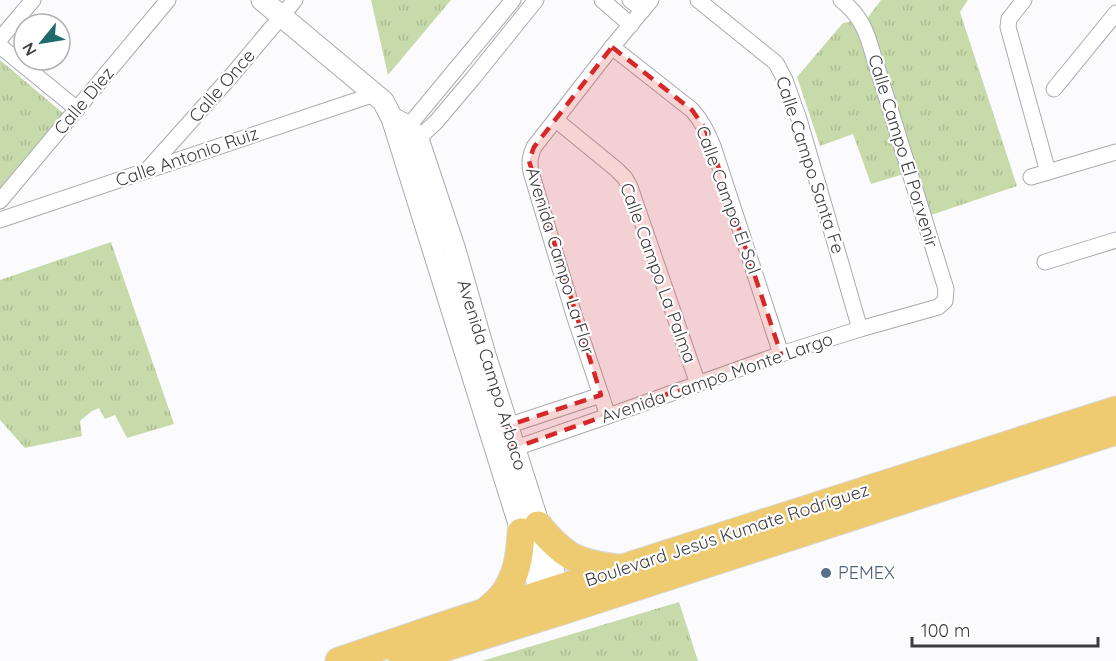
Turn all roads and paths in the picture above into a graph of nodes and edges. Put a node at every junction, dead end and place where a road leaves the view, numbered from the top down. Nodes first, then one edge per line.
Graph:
1 (33, 0) edge
2 (168, 0) edge
3 (262, 0) edge
4 (295, 0) edge
5 (513, 0) edge
6 (536, 0) edge
7 (602, 0) edge
8 (630, 0) edge
9 (698, 0) edge
10 (1024, 0) edge
11 (849, 2) edge
12 (647, 5) edge
13 (1116, 13) edge
14 (281, 16) junction
15 (631, 25) junction
16 (0, 39) edge
17 (0, 46) edge
18 (612, 47) junction
19 (1054, 89) dead end
20 (375, 94) junction
21 (77, 109) junction
22 (556, 120) junction
23 (404, 135) junction
24 (1116, 152) edge
25 (147, 170) junction
26 (1048, 172) junction
27 (1031, 177) dead end
28 (0, 201) edge
29 (0, 220) edge
30 (1116, 240) edge
31 (1045, 262) dead end
32 (938, 307) joint
33 (860, 329) junction
34 (781, 354) junction
35 (698, 384) junction
36 (601, 395) junction
37 (1116, 410) edge
38 (608, 416) junction
39 (499, 429) junction
40 (1116, 432) edge
41 (506, 451) junction
42 (530, 529) junction
43 (621, 569) junction
44 (553, 602) junction
45 (485, 612) junction
46 (339, 661) edge
47 (402, 661) edge

1 - 16 street
2 - 21 street, Calle Diez
3 - 14 street, Avenida Campo Arbaco
4 - 14 street, Calle Once
5 - 23 street
6 - 23 street
7 - 15 street
8 - 12 street
9 - 33 street, Calle Campo Santa Fe
10 - 26 street
11 - 32 street, Calle Campo El Porvenir
12 - 15 street, Avenida Campo La Flor
13 - 19 street
14 - 20 street, Avenida Campo Arbaco
14 - 25 street, Calle Once
15 - 18 street, Avenida Campo La Flor
17 - 21 street
18 - 22 street, Avenida Campo La Flor
18 - 34 street, Calle Campo El Sol
20 - 23 street, Avenida Campo Arbaco
20 - 25 street, Calle Antonio Ruiz
21 - 28 street, Calle Diez
22 - 35 street, Calle Campo La Palma
22 - 36 street, Avenida Campo La Flor
23 - 39 street, Avenida Campo Arbaco
24 - 26 street
25 - 29 street, Calle Antonio Ruiz
26 - 27 street
30 - 31 street
32 - 33 street, Avenida Campo Monte Largo
33 - 34 street, Avenida Campo Monte Largo
34 - 35 street, Avenida Campo Monte Largo
35 - 38 street, Avenida Campo Monte Largo
36 - 38 street, Avenida Campo La Flor
36 - 39 street
37 - 43 highway, Boulevard Jesús Kumate Rodríguez
38 - 41 street, Avenida Campo Monte Largo
39 - 41 street, Avenida Campo Arbaco
40 - 44 highway, Boulevard Jesús Kumate Rodríguez
41 - 42 street, Avenida Campo Arbaco
42 - 43 highway
42 - 44 street, Avenida Campo Arbaco
42 - 45 highway
43 - 44 highway, Boulevard Jesús Kumate Rodríguez
44 - 45 highway, Boulevard Jesús Kumate Rodríguez
44 - 47 highway, Boulevard Jesús Kumate Rodríguez
45 - 46 highway, Boulevard Jesús Kumate Rodríguez

